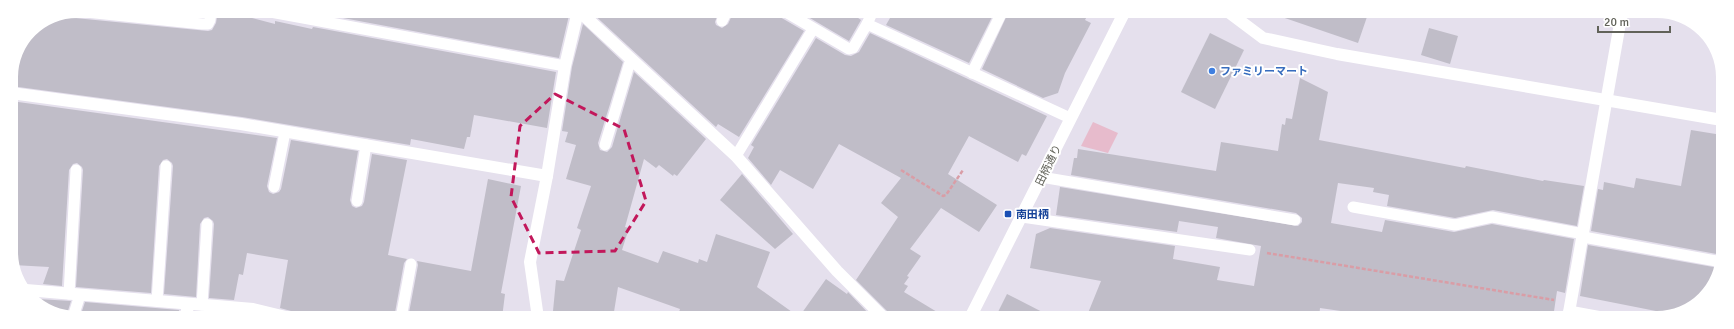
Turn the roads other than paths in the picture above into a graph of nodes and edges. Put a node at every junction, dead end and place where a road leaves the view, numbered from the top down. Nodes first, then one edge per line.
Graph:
1 (144, 18) edge
2 (210, 18) edge
3 (303, 18) edge
4 (576, 18) edge
5 (586, 18) edge
6 (796, 18) edge
7 (869, 18) edge
8 (999, 18) edge
9 (1121, 18) edge
10 (1236, 18) edge
11 (1621, 18) edge
12 (866, 24) junction
13 (814, 29) junction
14 (633, 61) junction
15 (565, 66) junction
16 (972, 73) junction
17 (18, 94) edge
18 (1606, 100) junction
19 (1070, 118) junction
20 (1716, 119) edge
21 (285, 132) junction
22 (366, 145) junction
23 (605, 145) dead end
24 (736, 156) junction
25 (166, 166) dead end
26 (76, 170) dead end
27 (547, 176) junction
28 (1041, 177) junction
29 (274, 188) dead end
30 (357, 201) dead end
31 (1353, 207) dead end
32 (1022, 217) junction
33 (1295, 220) dead end
34 (208, 224) dead end
35 (1583, 235) junction
36 (1250, 250) road end
37 (1715, 261) edge
38 (411, 264) dead end
39 (32, 290) edge
40 (75, 294) junction
41 (157, 301) junction
42 (189, 304) junction
43 (202, 305) junction
44 (74, 311) edge
45 (187, 311) edge
46 (260, 311) edge
47 (402, 311) edge
48 (537, 311) edge
49 (877, 311) edge
50 (974, 311) edge
51 (1569, 311) edge

1 - 2 lane
3 - 15 lane
4 - 15 street
5 - 14 street
6 - 13 lane
7 - 12 lane
8 - 16 lane
9 - 19 street, 田柄通り
10 - 18 street
11 - 18 street
12 - 13 lane
12 - 16 lane
13 - 24 lane
14 - 23 lane
14 - 24 street
15 - 27 street
16 - 19 lane
17 - 21 street
18 - 20 street
18 - 35 street
19 - 28 street, 田柄通り
21 - 22 street
21 - 29 lane
22 - 27 street
22 - 30 lane
24 - 49 street
25 - 41 lane
26 - 40 lane
27 - 48 street
28 - 32 street, 田柄通り
28 - 33 lane
31 - 35 lane
32 - 36 lane
32 - 50 street, 田柄通り
34 - 43 lane
35 - 37 lane
35 - 51 street
38 - 47 lane
39 - 40 street
40 - 41 street
40 - 44 lane
41 - 42 street
42 - 43 street
42 - 45 street
43 - 46 street

